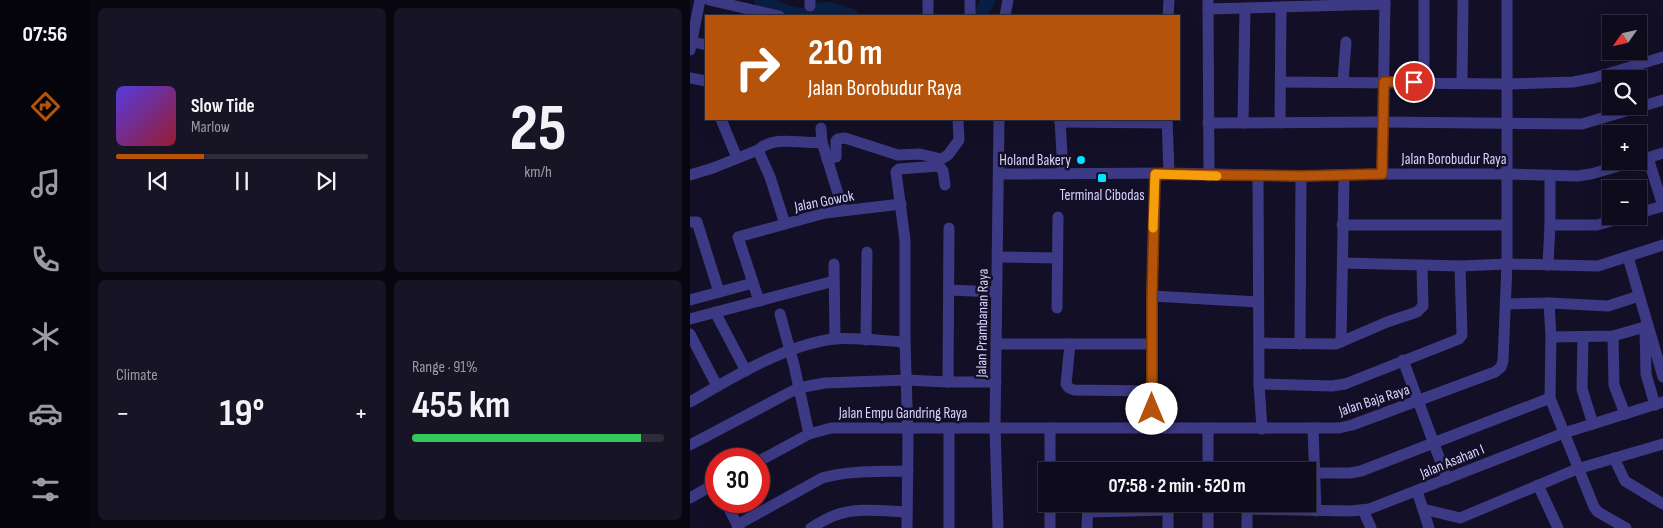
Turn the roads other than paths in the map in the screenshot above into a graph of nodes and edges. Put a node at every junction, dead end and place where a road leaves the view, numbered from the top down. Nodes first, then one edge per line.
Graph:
1 (700, 0) edge
2 (709, 0) edge
3 (928, 0) edge
4 (970, 0) edge
5 (1008, 0) edge
6 (1168, 0) edge
7 (1424, 0) edge
8 (1463, 0) edge
9 (1507, 0) edge
10 (1385, 2) edge
11 (1208, 4) edge
12 (1281, 7) junction
13 (1245, 8) junction
14 (775, 15) edge
15 (928, 15) edge
16 (970, 15) edge
17 (1005, 15) edge
18 (1168, 15) edge
19 (1346, 42) dead end
20 (691, 44) edge
21 (705, 45) edge
22 (1663, 57) edge
23 (690, 78) edge
24 (705, 81) edge
25 (1281, 82) junction
26 (1343, 82) junction
27 (1384, 82) junction
28 (1424, 82) junction
29 (1462, 83) junction
30 (1507, 84) junction
31 (1663, 100) edge
32 (721, 120) edge
33 (958, 120) edge
34 (999, 120) edge
35 (1060, 120) edge
36 (1102, 120) edge
37 (1167, 121) edge
38 (1384, 122) junction
39 (1208, 123) junction
40 (1243, 123) junction
41 (1280, 123) junction
42 (1508, 124) junction
43 (821, 128) dead end
44 (822, 142) junction
45 (758, 150) junction
46 (1663, 153) edge
47 (737, 158) junction
48 (1647, 158) edge
49 (827, 159) junction
50 (1603, 170) edge
51 (1646, 170) edge
52 (1062, 173) junction
53 (1000, 174) junction
54 (1155, 174) junction
55 (1169, 174) junction
56 (1382, 174) junction
57 (1507, 174) junction
58 (690, 175) edge
59 (1550, 175) junction
60 (1209, 176) junction
61 (1258, 176) junction
62 (1301, 176) junction
63 (1344, 176) junction
64 (945, 185) dead end
65 (901, 204) junction
66 (1663, 206) edge
67 (843, 210) junction
68 (1647, 211) edge
69 (1058, 217) dead end
70 (690, 222) edge
71 (785, 224) junction
72 (1602, 224) edge
73 (1342, 225) junction
74 (1506, 225) junction
75 (1550, 226) junction
76 (949, 228) dead end
77 (1663, 245) edge
78 (867, 252) dead end
79 (998, 257) junction
80 (1628, 257) junction
81 (1057, 258) junction
82 (1343, 262) junction
83 (834, 264) dead end
84 (1507, 264) junction
85 (1422, 265) junction
86 (1548, 265) junction
87 (1460, 266) junction
88 (834, 281) junction
89 (753, 283) junction
90 (948, 290) junction
91 (719, 292) junction
92 (996, 292) junction
93 (1152, 296) junction
94 (1639, 296) junction
95 (690, 300) edge
96 (759, 301) junction
97 (1258, 302) junction
98 (1506, 304) junction
99 (1549, 304) junction
100 (1057, 308) dead end
101 (715, 312) junction
102 (780, 314) dead end
103 (690, 319) edge
104 (1646, 327) junction
105 (690, 334) edge
106 (1613, 336) junction
107 (1551, 337) junction
108 (1582, 337) junction
109 (834, 339) junction
110 (866, 340) junction
111 (905, 342) junction
112 (1341, 342) junction
113 (1260, 343) junction
114 (996, 344) junction
115 (1070, 344) junction
116 (1152, 344) junction
117 (1300, 344) junction
118 (789, 350) junction
119 (1403, 360) junction
120 (1658, 361) junction
121 (1646, 363) junction
122 (746, 371) junction
123 (1663, 377) edge
124 (906, 380) junction
125 (948, 382) junction
126 (996, 382) junction
127 (1259, 384) junction
128 (717, 386) junction
129 (798, 388) junction
130 (1152, 391) junction
131 (1550, 398) junction
132 (690, 402) edge
133 (1418, 402) junction
134 (1659, 404) edge
135 (1625, 414) junction
136 (1593, 424) junction
137 (908, 427) junction
138 (995, 427) junction
139 (949, 428) junction
140 (1050, 428) junction
141 (1152, 428) junction
142 (1208, 428) junction
143 (1313, 428) junction
144 (1262, 429) junction
145 (1564, 433) junction
146 (809, 434) junction
147 (1433, 443) junction
148 (1663, 444) edge
149 (690, 445) edge
150 (770, 455) edge
151 (1614, 458) junction
152 (1050, 462) edge
153 (1208, 462) edge
154 (1311, 462) edge
155 (1577, 469) junction
156 (908, 472) junction
157 (1316, 473) edge
158 (1447, 480) junction
159 (1538, 485) junction
160 (705, 490) edge
161 (1417, 491) junction
162 (690, 498) edge
163 (1663, 504) edge
164 (1423, 509) junction
165 (1363, 510) junction
166 (1316, 511) edge
167 (907, 512) junction
168 (1050, 512) edge
169 (1088, 512) edge
170 (1168, 512) edge
171 (1208, 512) edge
172 (1247, 512) edge
173 (731, 513) edge
174 (1460, 523) edge
175 (738, 526) edge
176 (811, 528) edge
177 (907, 528) edge
178 (949, 528) edge
179 (998, 528) edge
180 (1050, 528) edge
181 (1088, 528) edge
182 (1168, 528) edge
183 (1208, 528) edge
184 (1247, 528) edge
185 (1371, 528) edge
186 (1429, 528) edge
187 (1558, 528) edge
188 (1626, 528) edge

1 - 20 street
2 - 14 street
3 - 15 street
4 - 16 street
5 - 17 street
6 - 18 street
7 - 28 street
8 - 29 street
9 - 30 street, Jalan Baja Raya
10 - 12 street
10 - 27 street
11 - 13 street
11 - 39 street
12 - 13 street
12 - 25 street
13 - 40 street
19 - 26 street
20 - 21 street
22 - 30 street
23 - 24 street
25 - 26 street
25 - 41 street
26 - 27 street
27 - 28 street
27 - 38 street
28 - 29 street
29 - 30 street
30 - 42 street, Jalan Baja Raya
31 - 42 street
32 - 47 street
33 - 49 street
34 - 53 street, Jalan Prambanan Raya
35 - 36 street
35 - 52 street
36 - 37 street
37 - 55 street
38 - 41 street
38 - 42 street
38 - 56 street
39 - 40 street
39 - 60 street
40 - 41 street
42 - 57 street, Jalan Baja Raya
43 - 44 street
44 - 45 street
44 - 49 street
45 - 47 street
45 - 71 street, Jalan Gowok
46 - 48 street, Jalan Borobudur Raya
47 - 58 street
49 - 67 street
50 - 59 street, Jalan Borobudur Raya
51 - 66 street
52 - 53 street, Jalan Borobudur Raya
52 - 54 street, Jalan Borobudur Raya
53 - 79 street, Jalan Prambanan Raya
54 - 55 street, Jalan Borobudur Raya
54 - 93 street
55 - 60 street, Jalan Borobudur Raya
56 - 57 street, Jalan Borobudur Raya
56 - 63 street, Jalan Borobudur Raya
57 - 59 street, Jalan Borobudur Raya
57 - 74 street, Jalan Baja Raya
59 - 75 street
60 - 61 street, Jalan Borobudur Raya
61 - 62 street, Jalan Borobudur Raya
61 - 97 street
62 - 63 street, Jalan Borobudur Raya
62 - 117 street
63 - 73 street
64 - 65 street
65 - 67 street, Jalan Gowok
65 - 111 street
66 - 68 street
67 - 71 street, Jalan Gowok
69 - 81 street
70 - 91 street
71 - 89 street
72 - 75 street
73 - 74 street
73 - 82 street
74 - 84 street, Jalan Baja Raya
75 - 86 street
76 - 90 street
77 - 80 street
78 - 110 street
79 - 81 street
79 - 92 street, Jalan Prambanan Raya
80 - 86 street
80 - 94 street
81 - 100 street
82 - 85 street
82 - 112 street
83 - 88 street
84 - 86 street
84 - 87 street
84 - 98 street, Jalan Baja Raya
85 - 87 street
85 - 112 street
87 - 119 street
88 - 96 street
88 - 109 street
89 - 91 street
89 - 96 street
90 - 92 street
90 - 125 street
91 - 95 street
92 - 114 street, Jalan Prambanan Raya
93 - 97 street
93 - 116 street
94 - 99 street
94 - 104 street
96 - 101 street
97 - 113 street
98 - 99 street
98 - 133 street, Jalan Baja Raya
99 - 107 street
101 - 103 street
101 - 122 street
102 - 118 street
104 - 106 street
104 - 120 street
104 - 121 street
105 - 128 street
106 - 108 street
106 - 135 street
107 - 108 street
107 - 131 street
108 - 136 street
109 - 110 street
109 - 118 street
110 - 111 street
111 - 124 street
112 - 117 street
113 - 117 street
113 - 127 street
114 - 115 street
114 - 126 street, Jalan Prambanan Raya
115 - 116 street
115 - 130 street
116 - 130 street
118 - 122 street
118 - 129 street
119 - 127 street
119 - 133 street
120 - 121 street
120 - 123 street
121 - 134 street
122 - 128 street
124 - 125 street
124 - 129 street
124 - 137 street
125 - 126 street
126 - 138 street, Jalan Prambanan Raya
127 - 144 street
128 - 132 street
129 - 146 street
129 - 149 street
130 - 141 street
131 - 145 street
131 - 147 street
133 - 143 street, Jalan Baja Raya
133 - 147 street
134 - 135 street, Jalan Asahan I
135 - 136 street, Jalan Asahan I
136 - 145 street, Jalan Asahan I
137 - 139 street, Jalan Empu Gandring Raya
137 - 146 street, Jalan Empu Gandring Raya
137 - 156 street
138 - 139 street, Jalan Empu Gandring Raya
138 - 140 street, Jalan Baja Raya
138 - 179 street, Jalan Prambanan Raya
139 - 178 street
140 - 141 street, Jalan Baja Raya
140 - 152 street
141 - 142 street, Jalan Baja Raya
142 - 144 street, Jalan Baja Raya
142 - 153 street
143 - 144 street, Jalan Baja Raya
143 - 154 street
145 - 155 street
145 - 158 street, Jalan Asahan I
146 - 150 street, Jalan Empu Gandring Raya
147 - 157 street
147 - 158 street
148 - 151 street
151 - 155 street
151 - 163 street
155 - 159 street
155 - 188 street
156 - 167 street
156 - 175 street
158 - 161 street, Jalan Asahan I
159 - 174 street
159 - 187 street
160 - 162 street
161 - 164 street
161 - 165 street, Jalan Asahan I
164 - 174 street
164 - 186 street
165 - 166 street, Jalan Asahan I
165 - 185 street
167 - 176 street
167 - 177 street
168 - 180 street
169 - 181 street
170 - 182 street
171 - 183 street
172 - 184 street
173 - 175 street

